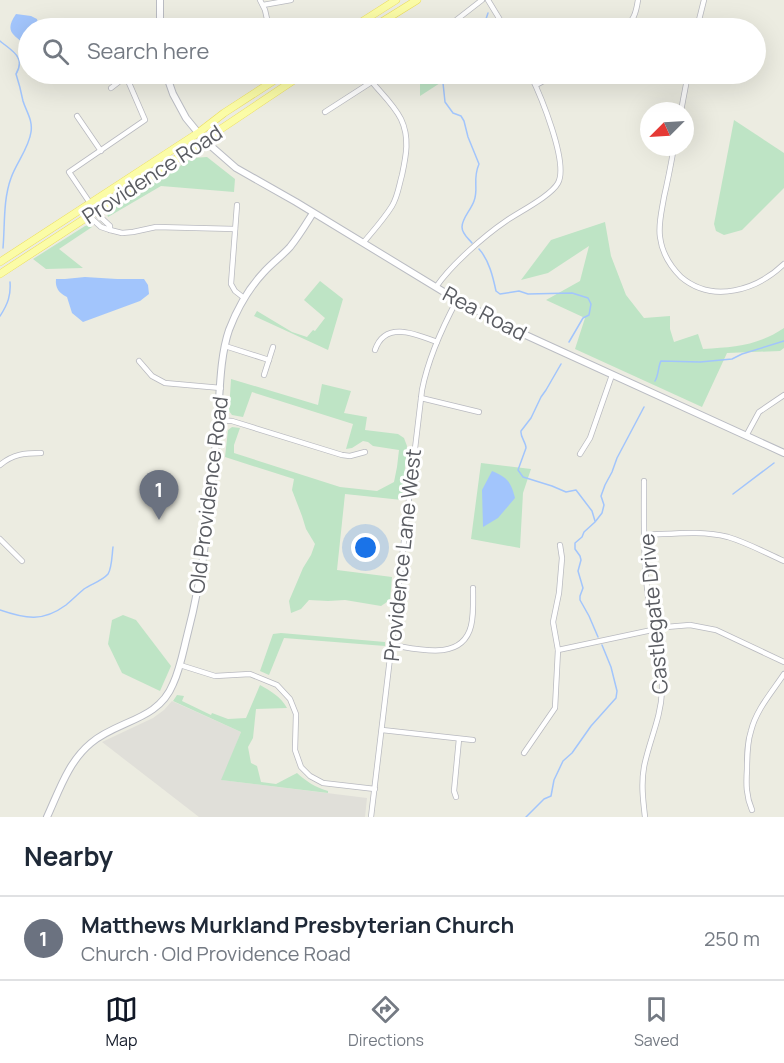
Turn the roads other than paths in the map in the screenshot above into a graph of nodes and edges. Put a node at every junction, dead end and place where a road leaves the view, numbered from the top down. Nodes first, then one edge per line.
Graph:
1 (160, 0) edge
2 (291, 0) edge
3 (396, 0) edge
4 (417, 0) edge
5 (482, 0) edge
6 (488, 0) edge
7 (638, 0) edge
8 (704, 0) edge
9 (262, 3) edge
10 (160, 18) edge
11 (267, 18) edge
12 (368, 18) edge
13 (388, 18) edge
14 (459, 18) edge
15 (499, 18) edge
16 (634, 18) edge
17 (700, 18) edge
18 (116, 84) edge
19 (131, 84) edge
20 (169, 84) edge
21 (269, 84) edge
22 (288, 84) edge
23 (369, 84) edge
24 (374, 84) edge
25 (686, 84) edge
26 (536, 85) edge
27 (111, 88) dead end
28 (683, 102) edge
29 (325, 112) dead end
30 (77, 116) dead end
31 (198, 133) junction
32 (204, 140) junction
33 (100, 151) junction
34 (672, 156) edge
35 (90, 203) junction
36 (237, 206) dead end
37 (313, 213) junction
38 (92, 214) junction
39 (235, 229) junction
40 (363, 243) junction
41 (0, 262) edge
42 (784, 264) edge
43 (0, 274) edge
44 (436, 287) junction
45 (244, 298) junction
46 (457, 300) junction
47 (437, 342) junction
48 (225, 346) junction
49 (273, 347) dead end
50 (375, 350) dead end
51 (269, 360) junction
52 (139, 361) dead end
53 (264, 375) dead end
54 (612, 375) junction
55 (221, 388) junction
56 (784, 395) edge
57 (421, 398) junction
58 (479, 412) dead end
59 (218, 420) junction
60 (746, 436) junction
61 (365, 452) dead end
62 (41, 453) dead end
63 (784, 453) edge
64 (580, 454) dead end
65 (0, 465) edge
66 (644, 481) dead end
67 (645, 535) junction
68 (0, 539) edge
69 (560, 545) dead end
70 (22, 561) dead end
71 (784, 561) edge
72 (473, 588) dead end
73 (654, 629) junction
74 (392, 645) junction
75 (558, 650) junction
76 (784, 662) edge
77 (180, 665) junction
78 (784, 674) edge
79 (382, 730) junction
80 (459, 739) junction
81 (473, 740) dead end
82 (524, 753) dead end
83 (375, 789) junction
84 (456, 796) dead end
85 (752, 810) dead end
86 (47, 817) edge
87 (371, 817) edge
88 (645, 817) edge

1 - 10 street
2 - 9 street
3 - 12 main road
4 - 13 main road
5 - 14 street
6 - 15 street
7 - 16 street
8 - 17 street
9 - 11 street
18 - 27 street
19 - 33 street
20 - 31 street, Rea Road
21 - 31 main road, Providence Road
22 - 32 main road, Providence Road
23 - 29 street
24 - 40 street
25 - 28 street
26 - 44 street
30 - 33 street
31 - 32 street, Rea Road
31 - 35 main road, Providence Road
32 - 37 street, Rea Road
32 - 38 main road, Providence Road
33 - 35 street
34 - 42 street
35 - 41 main road, Providence Road
36 - 39 street
37 - 40 street, Rea Road
37 - 45 street, Old Providence Road
38 - 39 street
38 - 43 main road, Providence Road
39 - 45 street
40 - 44 street, Rea Road
44 - 46 street, Rea Road
45 - 48 street, Old Providence Road
46 - 47 street, Providence Lane West
46 - 54 street, Rea Road
47 - 50 street
47 - 57 street, Providence Lane West
48 - 51 street
48 - 55 street, Old Providence Road
49 - 51 street
51 - 53 street
52 - 55 street
54 - 60 street, Rea Road
54 - 64 street
55 - 59 street, Old Providence Road
56 - 60 street
57 - 58 street
57 - 74 street, Providence Lane West
59 - 61 street
59 - 77 street, Old Providence Road
60 - 63 street, Rea Road
62 - 65 street
66 - 67 street, Castlegate Drive
67 - 71 street
67 - 73 street, Castlegate Drive
68 - 70 street
69 - 75 street
72 - 74 street
73 - 75 street
73 - 76 street
73 - 88 street, Castlegate Drive
74 - 79 street, Providence Lane West
75 - 82 street
77 - 83 street
77 - 86 street, Old Providence Road
78 - 85 street
79 - 80 street
79 - 83 street, Providence Lane West
80 - 81 street
80 - 84 street
83 - 87 street, Providence Lane West

